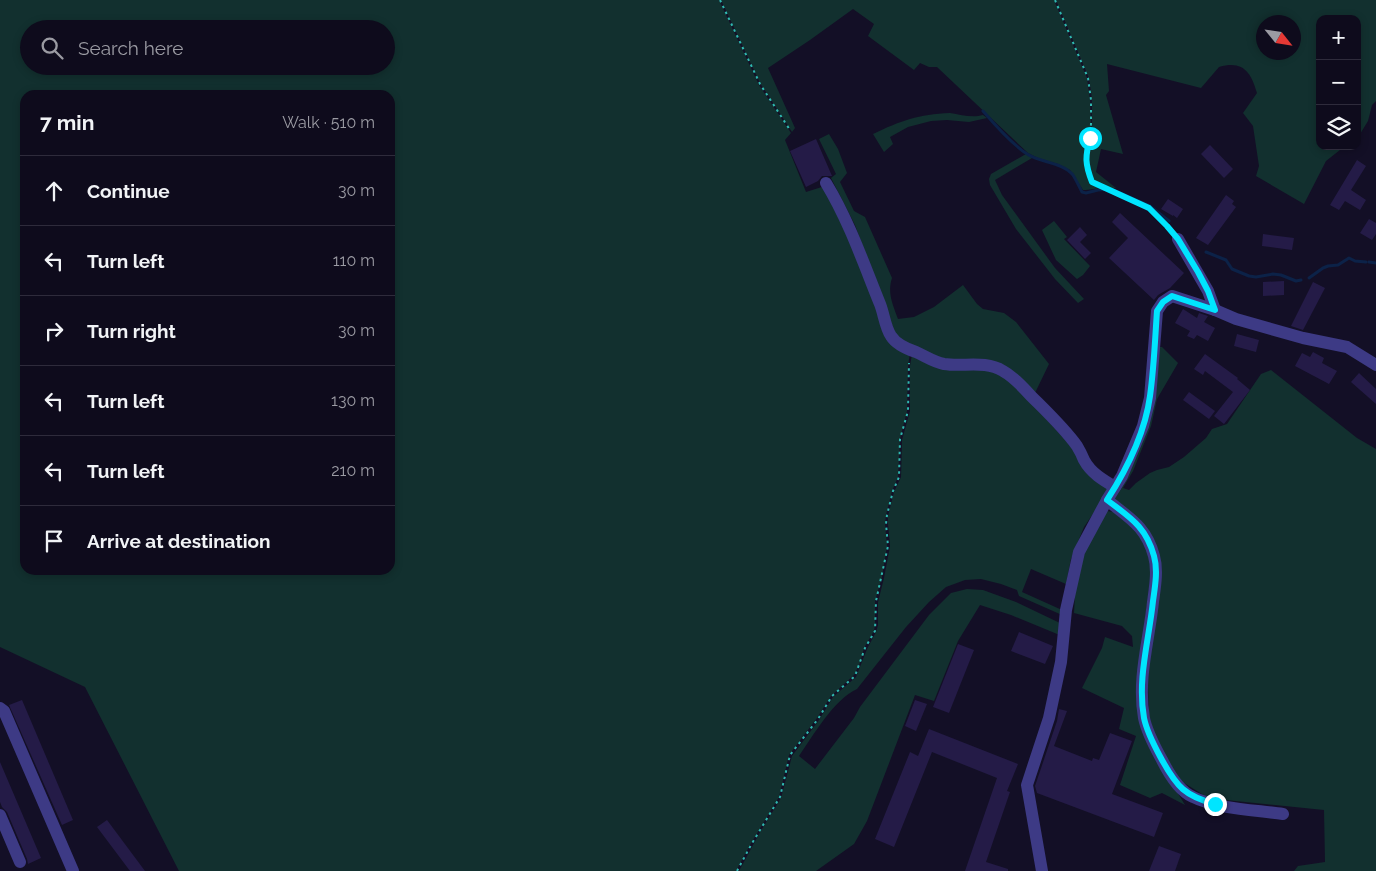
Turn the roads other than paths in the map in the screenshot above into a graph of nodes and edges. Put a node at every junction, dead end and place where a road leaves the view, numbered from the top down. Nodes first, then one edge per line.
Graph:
1 (826, 183) dead end
2 (1178, 239) road end
3 (1215, 310) junction
4 (1376, 365) edge
5 (1115, 487) junction
6 (1107, 500) junction
7 (0, 708) edge
8 (1283, 814) dead end
9 (0, 815) edge
10 (20, 862) dead end
11 (72, 871) edge
12 (1042, 871) edge

1 - 5 street
2 - 3 street
3 - 4 street
3 - 5 street
5 - 6 street
6 - 8 street
6 - 12 street
7 - 11 street
9 - 10 street

